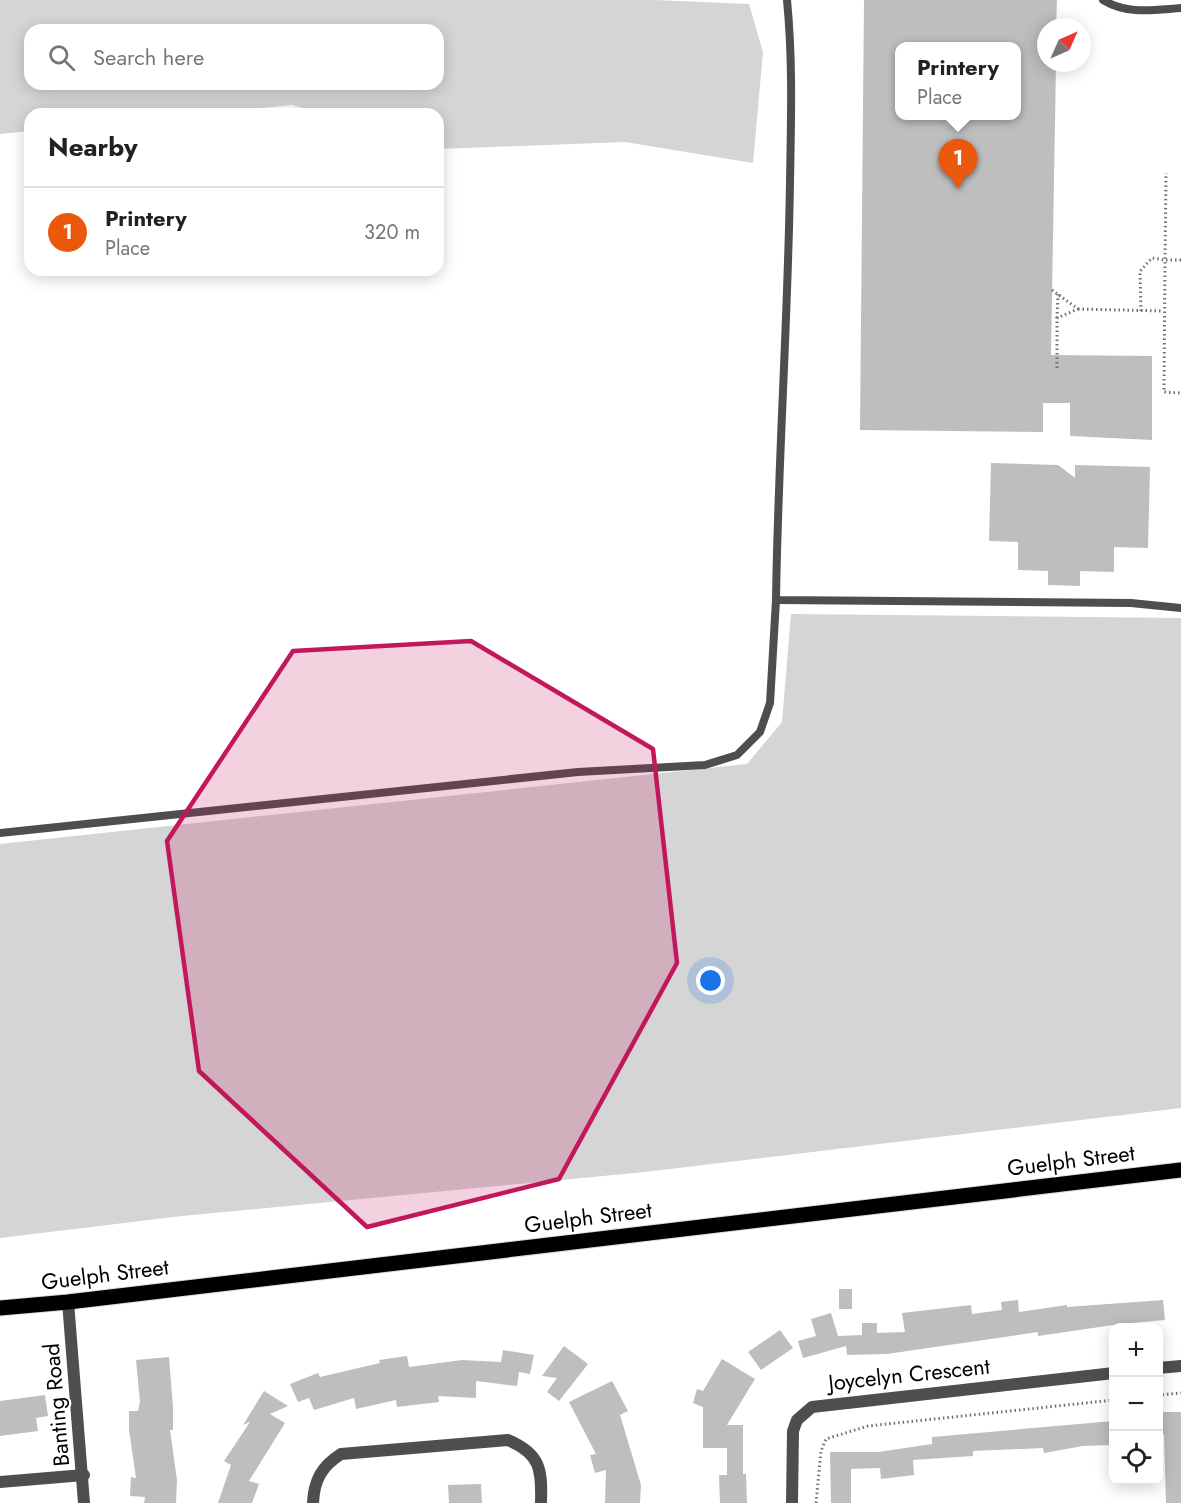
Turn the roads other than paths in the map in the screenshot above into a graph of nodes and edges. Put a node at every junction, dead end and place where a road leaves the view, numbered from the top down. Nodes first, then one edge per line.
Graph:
1 (787, 0) edge
2 (1103, 0) edge
3 (1181, 8) edge
4 (776, 600) junction
5 (1181, 608) edge
6 (0, 833) edge
7 (1181, 1170) edge
8 (68, 1302) junction
9 (0, 1308) edge
10 (1181, 1366) edge
11 (1163, 1368) edge
12 (1109, 1373) edge
13 (84, 1475) junction
14 (0, 1482) edge
15 (84, 1503) edge
16 (313, 1503) edge
17 (542, 1503) edge
18 (792, 1503) edge

1 - 4 lane
2 - 3 lane
4 - 5 lane
4 - 6 lane
7 - 8 main road, Guelph Street
8 - 9 main road, Guelph Street
8 - 13 street, Banting Road
10 - 11 street
12 - 18 street, Joycelyn Crescent
13 - 14 street
13 - 15 street, Banting Road
16 - 17 street

